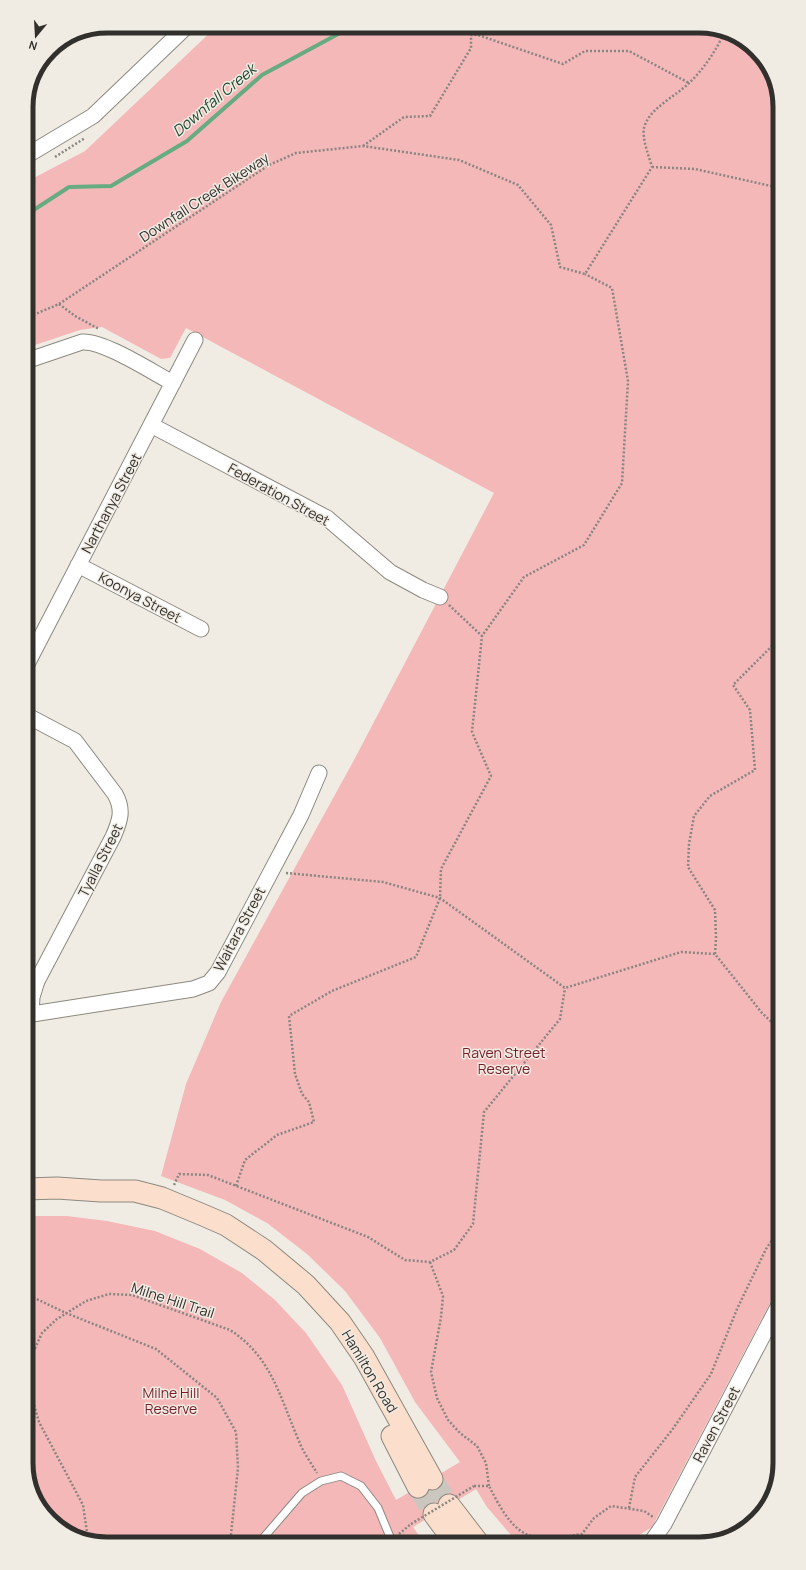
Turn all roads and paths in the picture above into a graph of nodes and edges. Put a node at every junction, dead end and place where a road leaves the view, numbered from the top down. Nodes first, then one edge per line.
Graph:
1 (181, 33) edge
2 (722, 37) edge
3 (689, 83) junction
4 (363, 146) junction
5 (33, 152) edge
6 (652, 167) junction
7 (773, 186) edge
8 (584, 274) junction
9 (33, 315) edge
10 (195, 340) dead end
11 (33, 359) edge
12 (173, 383) junction
13 (151, 425) junction
14 (78, 565) junction
15 (440, 597) joint
16 (201, 629) dead end
17 (482, 636) junction
18 (773, 645) edge
19 (33, 652) edge
20 (33, 718) edge
21 (319, 773) dead end
22 (270, 871) junction
23 (440, 898) junction
24 (715, 954) junction
25 (565, 988) junction
26 (33, 994) edge
27 (33, 1013) edge
28 (773, 1023) edge
29 (174, 1185) dead end
30 (236, 1186) junction
31 (33, 1189) edge
32 (773, 1238) edge
33 (430, 1262) junction
34 (33, 1297) edge
35 (66, 1313) junction
36 (773, 1316) edge
37 (33, 1353) edge
38 (33, 1401) edge
39 (321, 1480) junction
40 (425, 1483) tunnel mouth
41 (489, 1486) junction
42 (629, 1508) junction
43 (664, 1524) junction
44 (87, 1534) edge
45 (231, 1537) edge
46 (264, 1537) edge
47 (390, 1537) edge
48 (397, 1537) edge
49 (453, 1537) edge
50 (471, 1537) edge
51 (536, 1537) edge
52 (550, 1537) edge
53 (655, 1537) edge

1 - 5 street
2 - 3 path
3 - 4 path
3 - 6 path
4 - 8 path, Downfall Creek Bikeway
4 - 9 path, Downfall Creek Bikeway
6 - 7 path
6 - 8 path
8 - 17 path
10 - 12 street, Narthanya Street
11 - 12 street
12 - 13 street, Narthanya Street
13 - 14 street, Narthanya Street
13 - 15 street, Federation Street
14 - 16 street, Koonya Street
14 - 19 street, Narthanya Street
15 - 17 path
17 - 23 path
18 - 24 path
20 - 26 street, Tyalla Street
21 - 22 street, Waitara Street
22 - 23 path
22 - 27 street, Waitara Street
23 - 25 path
23 - 30 path
24 - 25 path
24 - 28 path
25 - 33 path
29 - 30 path
30 - 33 path
31 - 40 main road, Hamilton Road
32 - 42 path
33 - 41 path
34 - 35 path
35 - 37 path, Milne Hill Trail
35 - 39 path, Milne Hill Trail
35 - 45 path
36 - 43 street, Raven Street
38 - 44 path, Milne Hill Trail
39 - 46 lane
39 - 47 lane
41 - 48 path, bridge
41 - 51 path
42 - 43 path
42 - 52 path
43 - 53 street, Raven Street
49 - 50 main road

